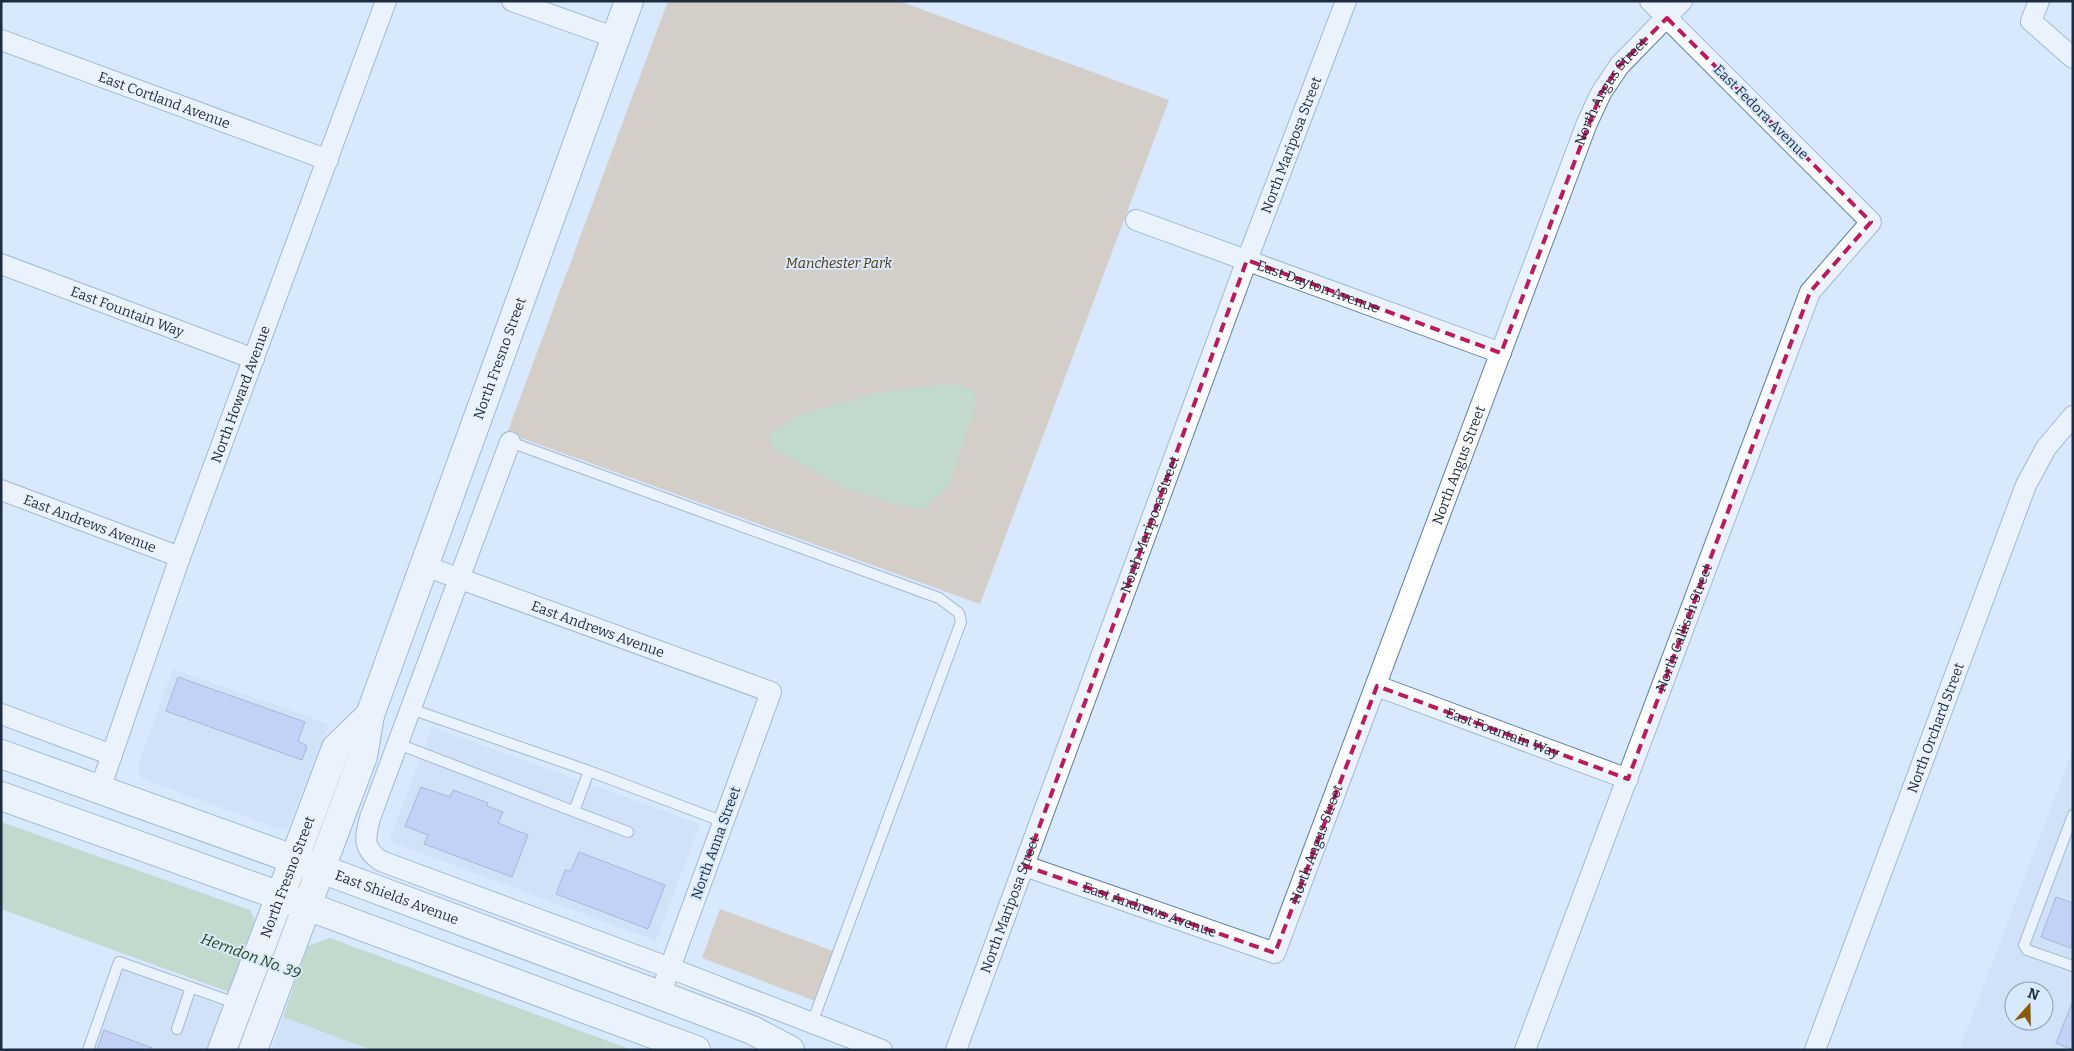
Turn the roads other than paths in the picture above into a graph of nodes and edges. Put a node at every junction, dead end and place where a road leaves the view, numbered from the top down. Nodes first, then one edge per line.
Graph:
1 (386, 1) edge
2 (512, 1) edge
3 (629, 1) edge
4 (1346, 1) edge
5 (1650, 1) edge
6 (1682, 1) edge
7 (2039, 1) edge
8 (1667, 18) junction
9 (616, 38) junction
10 (1, 40) edge
11 (2073, 58) edge
12 (328, 160) junction
13 (1136, 220) dead end
14 (1871, 222) joint
15 (1247, 260) junction
16 (1, 264) edge
17 (1501, 353) junction
18 (254, 359) junction
19 (2073, 416) edge
20 (510, 442) joint
21 (1, 490) edge
22 (180, 557) junction
23 (425, 566) junction
24 (460, 578) junction
25 (1377, 686) junction
26 (772, 692) joint
27 (411, 709) junction
28 (1, 714) edge
29 (370, 715) junction
30 (398, 744) junction
31 (1, 754) edge
32 (112, 755) junction
33 (589, 771) junction
34 (1628, 779) junction
35 (100, 789) junction
36 (1, 796) edge
37 (574, 811) junction
38 (2073, 814) edge
39 (724, 822) junction
40 (628, 832) dead end
41 (294, 860) junction
42 (1025, 866) junction
43 (321, 869) junction
44 (280, 896) junction
45 (307, 906) junction
46 (1275, 953) joint
47 (2073, 966) edge
48 (475, 968) junction
49 (670, 968) junction
50 (191, 987) junction
51 (243, 994) junction
52 (660, 995) junction
53 (812, 1023) junction
54 (177, 1029) dead end
55 (1530, 1048) edge
56 (88, 1050) edge
57 (222, 1050) edge
58 (253, 1050) edge
59 (696, 1050) edge
60 (790, 1050) edge
61 (882, 1050) edge
62 (956, 1050) edge
63 (1815, 1050) edge

1 - 12 street, North Howard Avenue
2 - 9 street
3 - 9 main road, North Fresno Street
4 - 15 street, North Mariposa Street
5 - 8 street, East Fedora Avenue
6 - 8 street, North Angus Street
7 - 11 street
8 - 14 street, East Fedora Avenue
8 - 17 street, North Angus Street
9 - 23 main road, North Fresno Street
10 - 12 street, East Cortland Avenue
12 - 18 street, North Howard Avenue
13 - 15 street, East Dayton Avenue
14 - 34 street, North Callisch Street
15 - 17 street, East Dayton Avenue
15 - 42 street, North Mariposa Street
16 - 18 street, East Fountain Way
17 - 25 street, North Angus Street
18 - 22 street, North Howard Avenue
19 - 63 street, North Orchard Street
20 - 24 street
20 - 53 lane
21 - 22 street, East Andrews Avenue
22 - 32 street, North Howard Avenue
23 - 24 street, East Andrews Avenue
23 - 29 main road, North Fresno Street
24 - 26 street, East Andrews Avenue
24 - 27 street
25 - 34 street, East Fountain Way
25 - 46 street, North Angus Street
26 - 39 street, North Anna Street
27 - 30 street
27 - 33 lane
28 - 32 street
29 - 41 main road, North Fresno Street
29 - 43 main road, North Fresno Street
30 - 37 lane
30 - 49 street
31 - 35 main road, East Shields Avenue
32 - 35 street, North Howard Avenue
33 - 37 lane
33 - 39 lane
34 - 55 street, North Callisch Street
35 - 41 main road, East Shields Avenue
36 - 44 main road
37 - 40 lane
38 - 47 lane
39 - 49 street, North Anna Street
41 - 43 main road, East Shields Avenue
41 - 44 main road, North Fresno Street
42 - 46 street, East Andrews Avenue
42 - 62 street, North Mariposa Street
43 - 45 main road, North Fresno Street
43 - 52 main road, East Shields Avenue
44 - 45 main road
44 - 51 main road, North Fresno Street
45 - 48 main road
45 - 58 main road, North Fresno Street
48 - 52 main road
48 - 59 main road
49 - 52 street, North Anna Street
49 - 53 street
50 - 51 lane
50 - 54 lane
50 - 56 lane
51 - 57 main road, North Fresno Street
52 - 60 main road, East Shields Avenue
53 - 61 street

